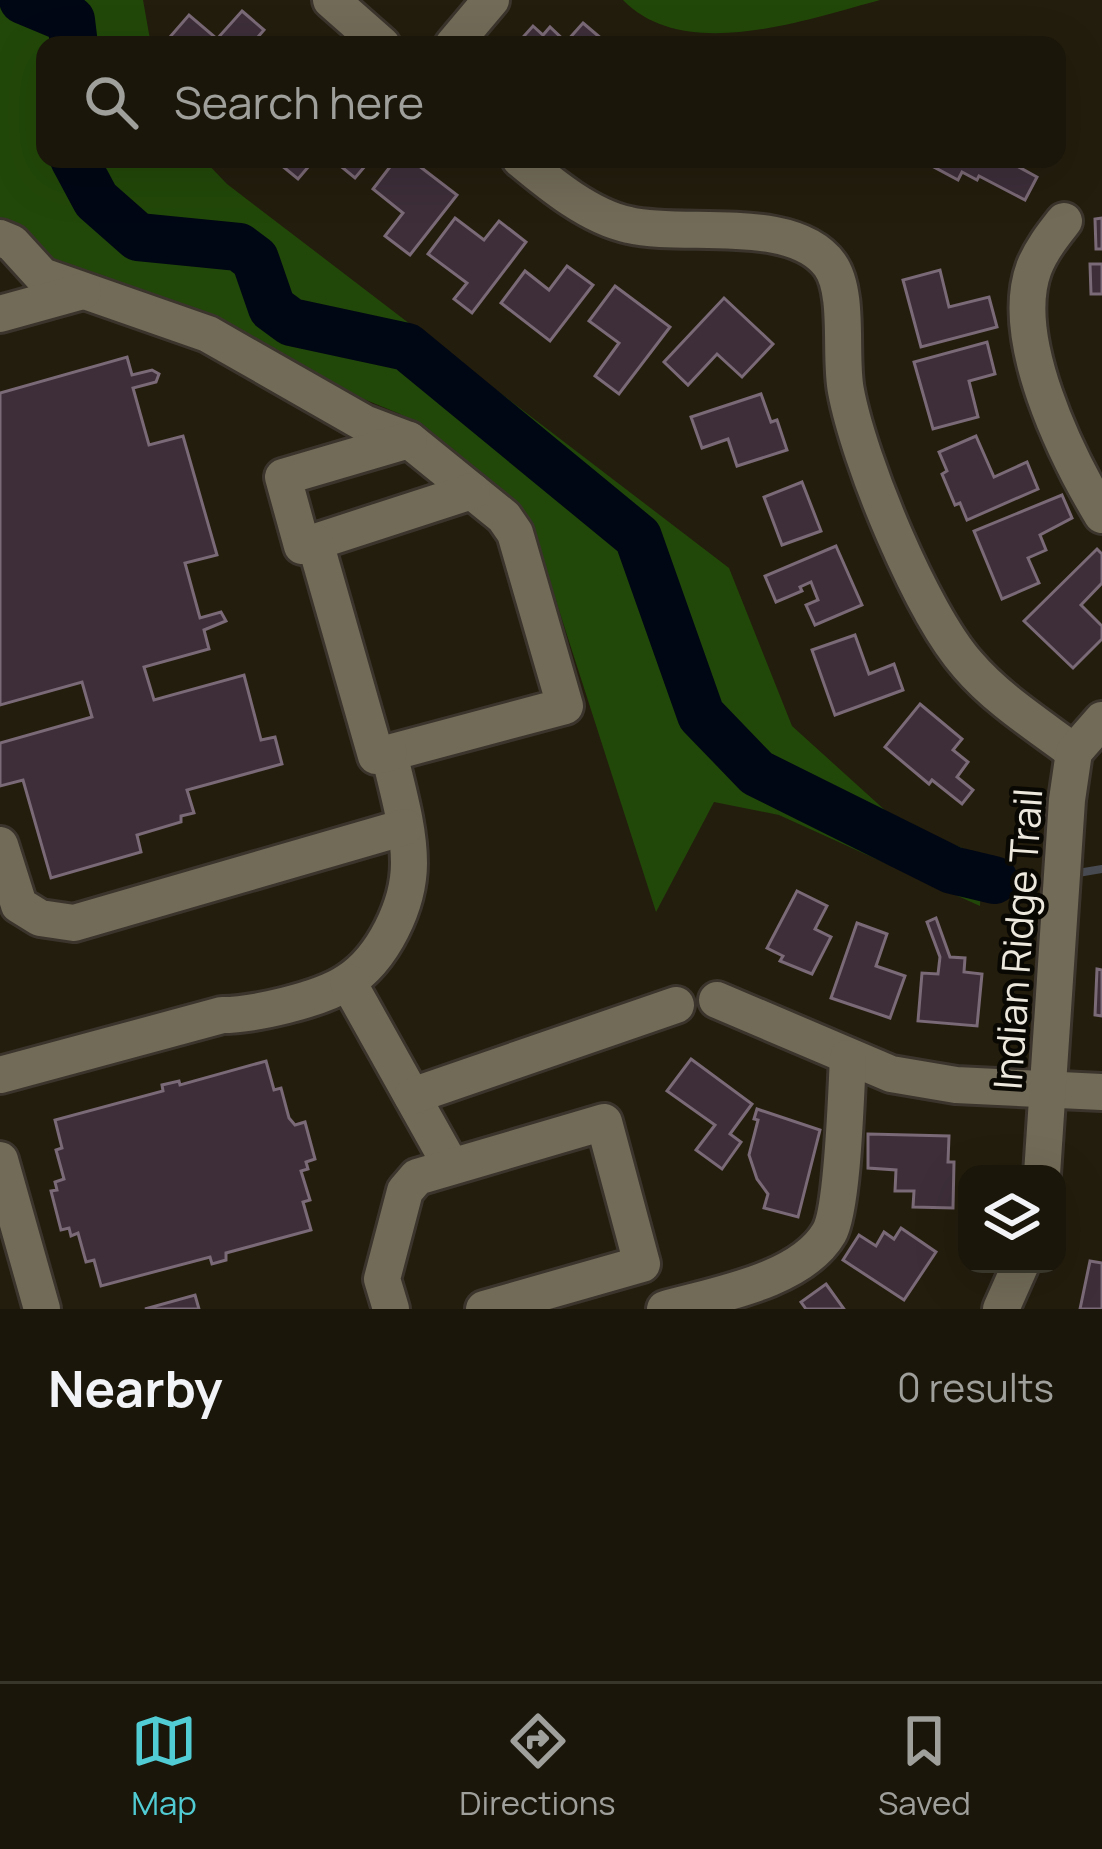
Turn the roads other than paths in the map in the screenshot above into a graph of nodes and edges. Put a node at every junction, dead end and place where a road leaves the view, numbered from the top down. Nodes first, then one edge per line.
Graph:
1 (331, 0) edge
2 (491, 0) edge
3 (372, 36) edge
4 (460, 36) edge
5 (533, 168) edge
6 (1064, 220) dead end
7 (0, 238) edge
8 (83, 291) junction
9 (0, 314) edge
10 (409, 440) junction
11 (472, 491) junction
12 (1102, 515) edge
13 (315, 542) junction
14 (1102, 720) edge
15 (1074, 752) junction
16 (389, 753) junction
17 (405, 827) junction
18 (0, 845) edge
19 (348, 982) junction
20 (716, 1000) dead end
21 (676, 1005) dead end
22 (848, 1058) junction
23 (0, 1075) edge
24 (1048, 1090) junction
25 (1102, 1092) edge
26 (412, 1096) junction
27 (0, 1160) edge
28 (1043, 1165) edge
29 (452, 1166) junction
30 (13, 1258) edge
31 (1017, 1273) edge
32 (42, 1309) edge
33 (391, 1309) edge
34 (484, 1309) edge
35 (664, 1309) edge
36 (1001, 1309) edge

1 - 3 street
2 - 4 street
5 - 15 street
6 - 12 street
7 - 8 street
8 - 9 street
8 - 10 street
10 - 11 street
10 - 13 street
11 - 13 street
11 - 16 street
13 - 16 street
14 - 15 street, Indian Ridge Trail
15 - 24 street, Indian Ridge Trail
16 - 17 street
17 - 18 street
17 - 19 street
19 - 23 street
19 - 26 street
20 - 22 street
21 - 26 street
22 - 24 street
22 - 35 street
24 - 25 street
24 - 28 street, Indian Ridge Trail
26 - 29 street
27 - 30 street
29 - 33 street
29 - 34 street
30 - 32 street
31 - 36 street

